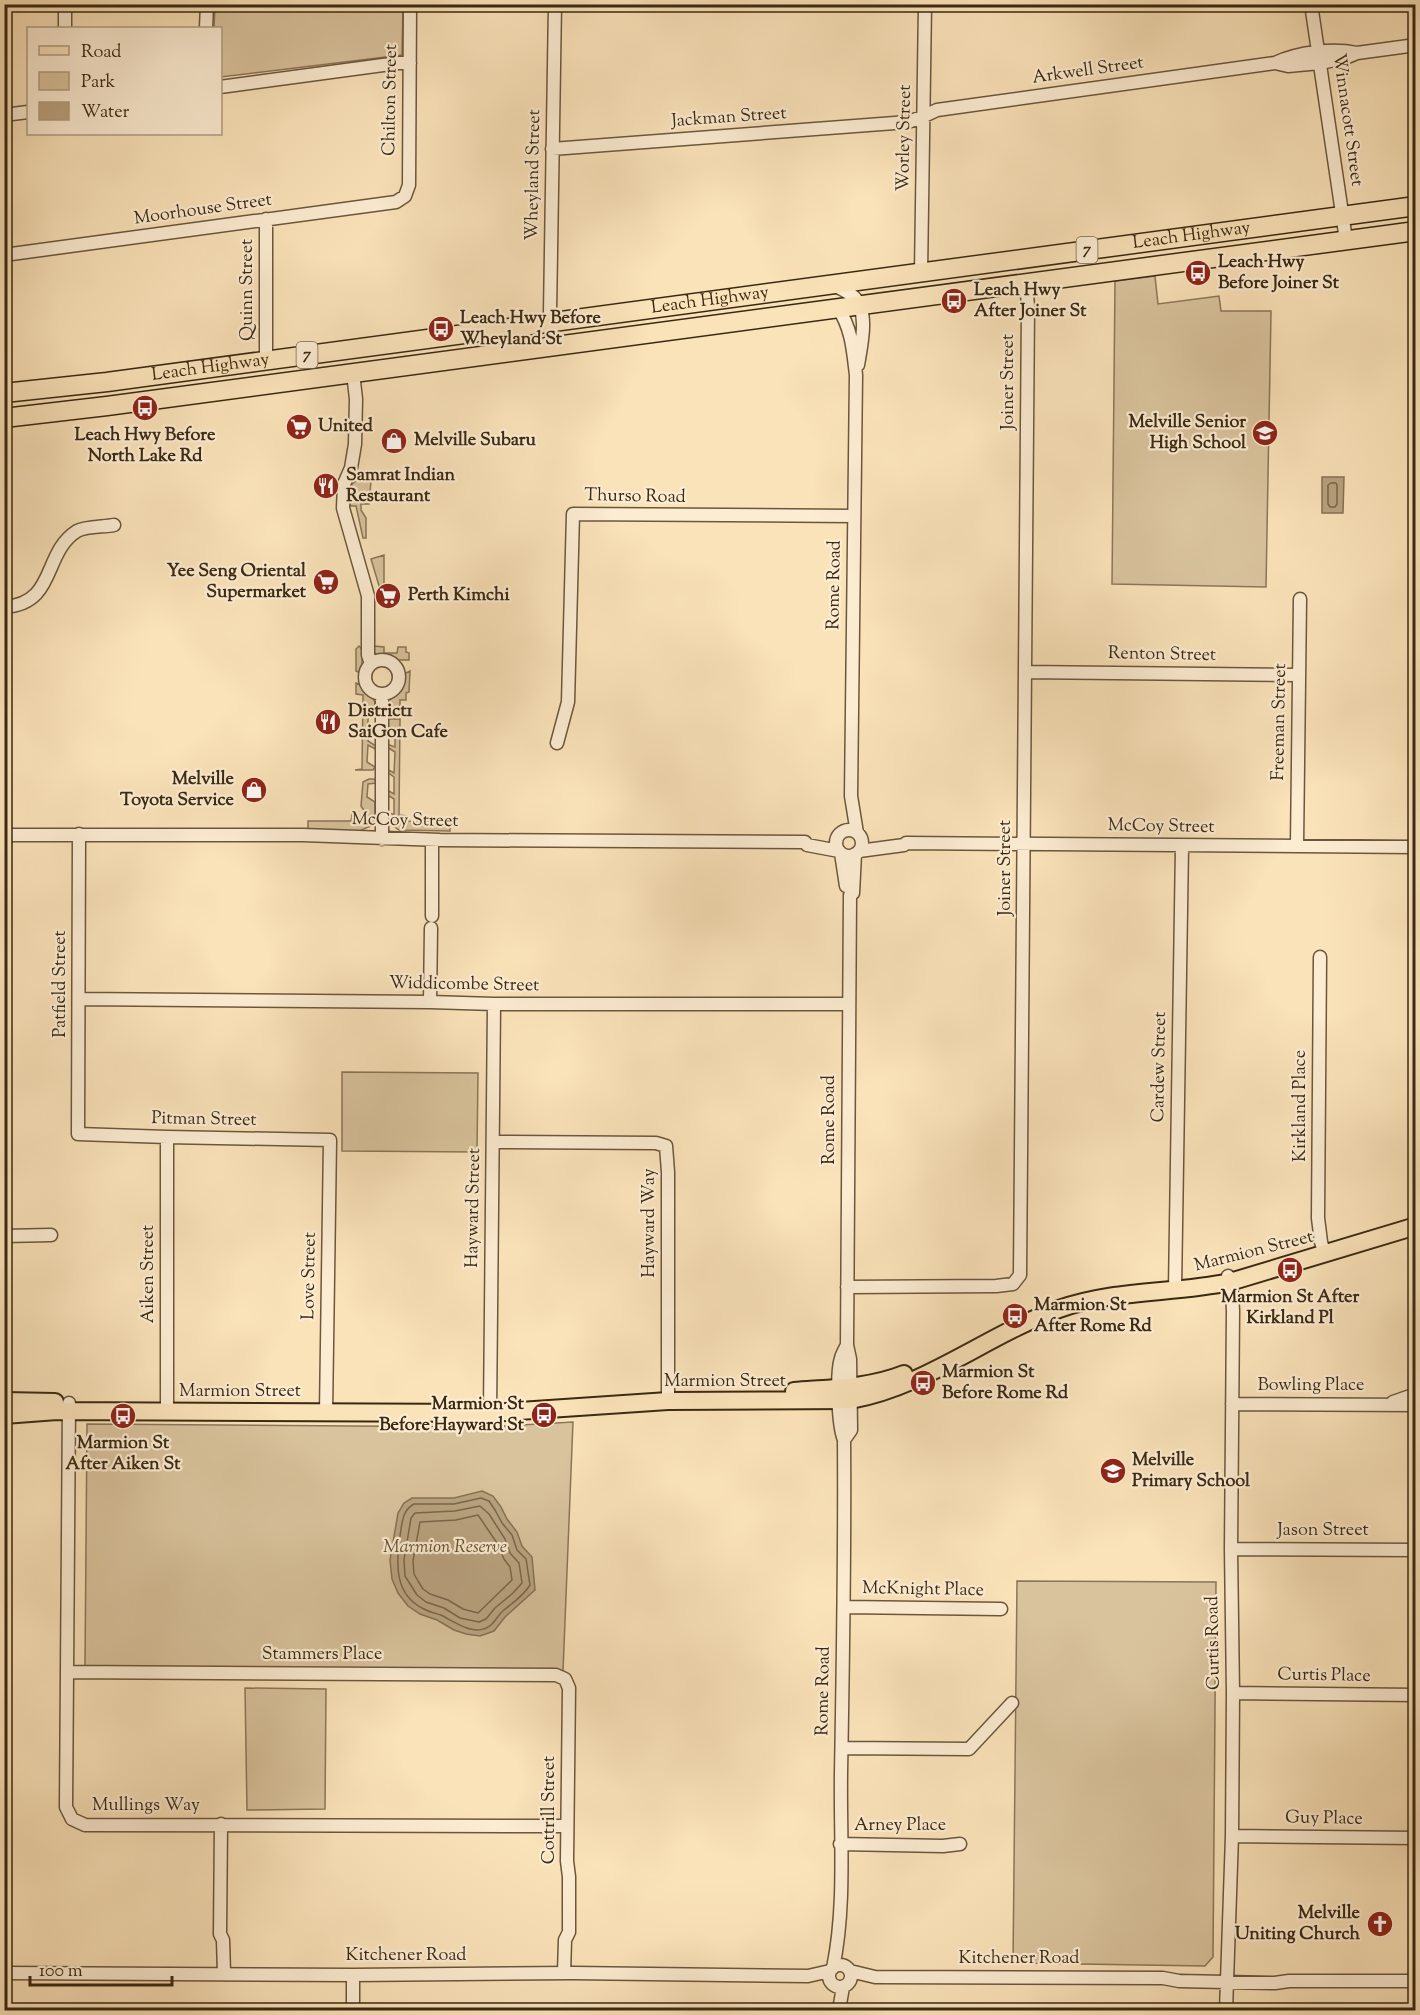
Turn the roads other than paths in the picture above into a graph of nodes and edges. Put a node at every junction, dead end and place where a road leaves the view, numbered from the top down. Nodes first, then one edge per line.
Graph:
1 (65, 4) edge
2 (207, 4) edge
3 (410, 4) edge
4 (555, 4) edge
5 (925, 4) edge
6 (1311, 4) edge
7 (65, 27) edge
8 (206, 27) edge
9 (1416, 45) edge
10 (1319, 58) junction
11 (410, 63) junction
12 (222, 87) edge
13 (27, 112) edge
14 (4, 115) edge
15 (922, 117) junction
16 (908, 122) joint
17 (552, 149) junction
18 (405, 196) joint
19 (1416, 206) edge
20 (1342, 215) junction
21 (266, 219) junction
22 (1416, 231) edge
23 (1346, 240) junction
24 (4, 255) edge
25 (921, 273) junction
26 (1026, 283) junction
27 (831, 284) junction
28 (860, 305) junction
29 (838, 308) junction
30 (550, 322) junction
31 (553, 346) junction
32 (266, 360) junction
33 (176, 372) junction
34 (353, 373) junction
35 (856, 375) junction
36 (4, 393) edge
37 (179, 396) junction
38 (33, 415) junction
39 (4, 418) edge
40 (4, 429) edge
41 (854, 516) junction
42 (114, 525) dead end
43 (1300, 599) dead end
44 (4, 607) edge
45 (371, 664) junction
46 (1025, 672) junction
47 (1299, 675) junction
48 (382, 694) junction
49 (557, 743) dead end
50 (79, 834) junction
51 (850, 834) junction
52 (4, 835) edge
53 (382, 839) junction
54 (432, 840) junction
55 (805, 842) junction
56 (906, 843) junction
57 (1024, 843) junction
58 (1297, 845) junction
59 (1182, 846) junction
60 (1416, 847) edge
61 (840, 852) junction
62 (857, 853) junction
63 (850, 895) junction
64 (1320, 957) dead end
65 (79, 999) junction
66 (430, 1002) junction
67 (494, 1004) junction
68 (849, 1004) junction
69 (78, 1134) joint
70 (166, 1137) junction
71 (330, 1140) joint
72 (493, 1142) junction
73 (1416, 1218) edge
74 (1416, 1226) edge
75 (51, 1235) dead end
76 (4, 1236) edge
77 (1324, 1251) junction
78 (1229, 1279) junction
79 (1175, 1286) junction
80 (847, 1287) junction
81 (845, 1394) junction
82 (1416, 1394) edge
83 (668, 1398) junction
84 (4, 1401) edge
85 (1390, 1403) junction
86 (1232, 1404) junction
87 (1416, 1404) edge
88 (69, 1407) junction
89 (167, 1408) junction
90 (326, 1409) junction
91 (490, 1410) junction
92 (4, 1415) edge
93 (1231, 1549) junction
94 (1416, 1550) edge
95 (843, 1607) junction
96 (1001, 1609) dead end
97 (68, 1672) junction
98 (569, 1688) joint
99 (1233, 1694) junction
100 (1416, 1695) edge
101 (1012, 1703) dead end
102 (842, 1748) junction
103 (221, 1824) junction
104 (567, 1826) junction
105 (1232, 1836) junction
106 (1416, 1838) edge
107 (840, 1844) junction
108 (960, 1844) dead end
109 (4, 1973) edge
110 (220, 1973) junction
111 (569, 1973) junction
112 (353, 1975) junction
113 (839, 1977) junction
114 (1227, 1979) junction
115 (1416, 1981) edge
116 (839, 2009) edge
117 (352, 2010) edge
118 (1226, 2010) edge

1 - 7 street
2 - 8 street
3 - 11 street, Chilton Street
4 - 17 street, Wheyland Street
5 - 15 street, Worley Street
6 - 10 street, Winnacott Street
9 - 10 street, Arkwell Street
10 - 15 street, Arkwell Street
10 - 20 street, Winnacott Street
11 - 12 street
11 - 18 street, Chilton Street
13 - 14 street
15 - 16 street, Arkwell Street
15 - 25 street, Worley Street
16 - 17 street, Jackman Street
17 - 30 street, Wheyland Street
18 - 21 street, Moorhouse Street
19 - 20 highway, Leach Highway / 7
20 - 23 street, Winnacott Street
20 - 25 highway, Leach Highway / 7
21 - 24 street, Moorhouse Street
21 - 32 street, Quinn Street
22 - 23 highway, Leach Highway / 7
23 - 26 highway, Leach Highway / 7
25 - 27 highway, Leach Highway / 7
26 - 28 highway, Leach Highway / 7
26 - 46 street, Joiner Street
27 - 28 street
27 - 30 highway, Leach Highway / 7
28 - 29 highway, Leach Highway / 7
28 - 35 street, Rome Road
29 - 31 highway, Leach Highway / 7
29 - 35 street, Rome Road
30 - 31 street, Wheyland Street
30 - 32 highway, Leach Highway / 7
31 - 34 highway, Leach Highway / 7
32 - 33 highway, Leach Highway / 7
33 - 36 highway, Leach Highway / 7
33 - 37 highway
34 - 37 highway, Leach Highway / 7
34 - 45 street
35 - 41 street, Rome Road
37 - 38 highway, Leach Highway / 7
38 - 39 highway, Leach Highway / 7
38 - 40 highway
41 - 49 street, Thurso Road
41 - 51 street, Rome Road
42 - 44 street
43 - 47 street, Freeman Street
45 - 48 street
45 - 48 street
46 - 47 street, Renton Street
46 - 57 street, Joiner Street
47 - 58 street, Freeman Street
48 - 53 street
50 - 52 street, McCoy Street
50 - 53 street, McCoy Street
50 - 65 street, Patfield Street
51 - 55 street, McCoy Street
51 - 56 street, McCoy Street
51 - 61 street
51 - 62 street
53 - 54 street, McCoy Street
54 - 55 street, McCoy Street
54 - 66 street
55 - 61 street, McCoy Street
56 - 57 street, McCoy Street
56 - 62 street, McCoy Street
57 - 59 street, McCoy Street
57 - 80 street, Joiner Street
58 - 59 street, McCoy Street
58 - 60 street, McCoy Street
59 - 79 street, Cardew Street
61 - 62 street
61 - 63 street, Rome Road
62 - 63 street, Rome Road
63 - 68 street, Rome Road
64 - 77 street, Kirkland Place
65 - 66 street, Widdicombe Street
65 - 69 street, Patfield Street
66 - 67 street, Widdicombe Street
67 - 68 street, Widdicombe Street
67 - 72 street, Hayward Street
68 - 80 street, Rome Road
69 - 70 street, Pitman Street
70 - 71 street, Pitman Street
70 - 89 street, Aiken Street
71 - 90 street, Love Street
72 - 83 street, Hayward Way
72 - 91 street, Hayward Street
73 - 77 main road, Marmion Street
74 - 77 main road, Marmion Street
75 - 76 street
77 - 78 main road, Marmion Street
78 - 79 main road, Marmion Street
78 - 86 street, Curtis Road
79 - 81 main road, Marmion Street
80 - 81 street, Rome Road
81 - 83 main road, Marmion Street
81 - 95 street, Rome Road
82 - 85 street, Bowling Place
83 - 91 main road, Marmion Street
84 - 88 main road, Marmion Street
85 - 86 street, Bowling Place
85 - 87 street, Bowling Place
86 - 93 street, Curtis Road
88 - 89 main road, Marmion Street
88 - 92 main road, Marmion Street
88 - 97 street, Mullings Way
89 - 90 main road, Marmion Street
90 - 91 main road, Marmion Street
93 - 94 street, Jason Street
93 - 99 street, Curtis Road
95 - 96 street, McKnight Place
95 - 102 street, Rome Road
97 - 98 street, Stammers Place
97 - 103 street, Mullings Way
98 - 104 street, Cottrill Street
99 - 100 street, Curtis Place
99 - 105 street, Curtis Road
101 - 102 street
102 - 107 street, Rome Road
103 - 104 street, Mullings Way
103 - 110 street
104 - 111 street, Cottrill Street
105 - 106 street, Guy Place
105 - 114 street, Curtis Road
107 - 108 street, Arney Place
107 - 113 street, Rome Road
109 - 110 street, Kitchener Road
110 - 112 street, Kitchener Road
111 - 112 street, Kitchener Road
111 - 113 street, Kitchener Road
112 - 117 street
113 - 114 street, Kitchener Road
113 - 116 street, Rome Road
114 - 115 street, Kitchener Road
114 - 118 street, Curtis Road

